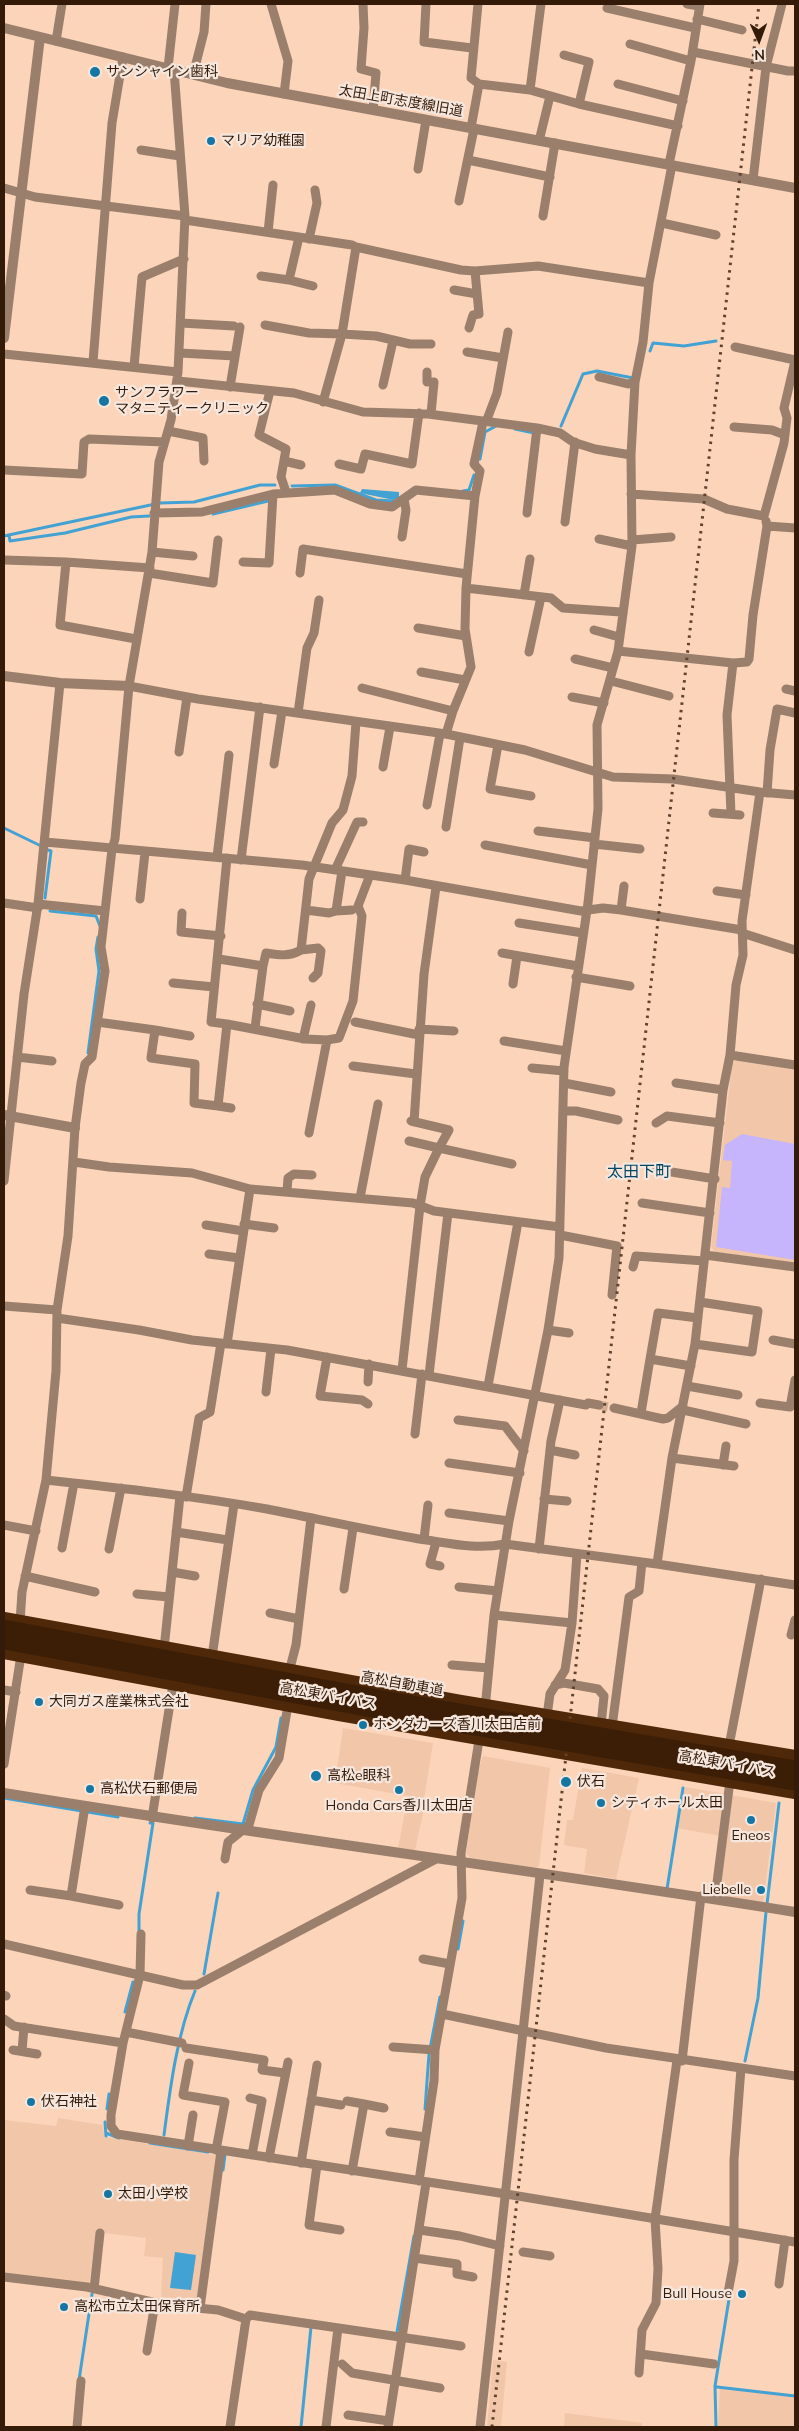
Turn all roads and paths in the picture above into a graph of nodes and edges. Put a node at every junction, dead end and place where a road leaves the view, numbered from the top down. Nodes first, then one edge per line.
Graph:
1 (62, 4) edge
2 (176, 4) edge
3 (206, 4) edge
4 (271, 4) edge
5 (362, 4) edge
6 (426, 4) edge
7 (478, 4) edge
8 (541, 4) edge
9 (687, 4) edge
10 (782, 4) edge
11 (700, 5) edge
12 (607, 8) dead end
13 (696, 23) junction
14 (4, 28) edge
15 (742, 30) dead end
16 (40, 37) junction
17 (56, 41) junction
18 (630, 44) dead end
19 (472, 48) junction
20 (564, 55) dead end
21 (692, 57) junction
22 (124, 58) junction
23 (766, 67) junction
24 (171, 69) junction
25 (795, 71) edge
26 (193, 75) junction
27 (479, 84) junction
28 (618, 84) dead end
29 (530, 90) junction
30 (284, 94) junction
31 (550, 96) junction
32 (683, 101) junction
33 (579, 104) junction
34 (373, 110) junction
35 (426, 120) junction
36 (678, 126) junction
37 (472, 128) junction
38 (539, 141) junction
39 (555, 143) junction
40 (141, 150) dead end
41 (180, 156) junction
42 (468, 160) junction
43 (670, 165) junction
44 (418, 169) dead end
45 (550, 177) junction
46 (753, 180) junction
47 (273, 185) dead end
48 (4, 188) edge
49 (795, 188) edge
50 (315, 190) dead end
51 (20, 193) junction
52 (459, 201) dead end
53 (105, 206) junction
54 (543, 216) dead end
55 (185, 218) junction
56 (662, 223) junction
57 (268, 232) junction
58 (716, 235) dead end
59 (299, 237) junction
60 (309, 239) junction
61 (356, 248) junction
62 (184, 260) junction
63 (475, 271) junction
64 (261, 276) dead end
65 (289, 280) junction
66 (649, 283) junction
67 (314, 286) dead end
68 (454, 290) dead end
69 (477, 294) junction
70 (181, 324) junction
71 (265, 325) dead end
72 (468, 328) dead end
73 (508, 332) dead end
74 (342, 334) junction
75 (4, 338) edge
76 (393, 341) junction
77 (431, 344) dead end
78 (735, 347) dead end
79 (467, 352) dead end
80 (180, 353) junction
81 (4, 354) edge
82 (235, 356) junction
83 (503, 358) junction
84 (795, 361) edge
85 (93, 362) junction
86 (134, 367) junction
87 (427, 372) dead end
88 (793, 375) edge
89 (178, 377) junction
90 (599, 377) dead end
91 (636, 382) junction
92 (383, 385) dead end
93 (230, 387) junction
94 (270, 391) junction
95 (323, 402) junction
96 (419, 413) junction
97 (431, 414) junction
98 (484, 422) junction
99 (734, 427) dead end
100 (538, 428) junction
101 (168, 431) junction
102 (785, 435) junction
103 (164, 442) junction
104 (575, 442) junction
105 (631, 454) junction
106 (204, 460) dead end
107 (284, 461) junction
108 (339, 464) dead end
109 (301, 465) dead end
110 (4, 470) edge
111 (286, 492) junction
112 (273, 494) junction
113 (631, 494) junction
114 (475, 496) junction
115 (404, 499) junction
116 (155, 506) junction
117 (527, 513) dead end
118 (764, 516) junction
119 (565, 522) dead end
120 (767, 526) junction
121 (795, 528) edge
122 (402, 537) dead end
123 (672, 537) dead end
124 (599, 539) dead end
125 (218, 540) dead end
126 (632, 543) junction
127 (152, 552) junction
128 (193, 556) dead end
129 (530, 559) dead end
130 (4, 560) edge
131 (66, 562) junction
132 (243, 562) dead end
133 (149, 571) junction
134 (300, 573) dead end
135 (467, 574) junction
136 (466, 588) junction
137 (524, 595) junction
138 (541, 597) junction
139 (318, 600) dead end
140 (621, 612) junction
141 (418, 628) dead end
142 (594, 630) dead end
143 (466, 636) junction
144 (619, 637) junction
145 (136, 638) junction
146 (618, 650) junction
147 (529, 652) dead end
148 (574, 659) dead end
149 (733, 663) junction
150 (613, 668) junction
151 (421, 672) dead end
152 (4, 676) edge
153 (465, 680) junction
154 (611, 681) junction
155 (60, 683) junction
156 (129, 686) junction
157 (362, 688) dead end
158 (669, 696) dead end
159 (186, 697) junction
160 (572, 697) dead end
161 (604, 703) junction
162 (260, 707) junction
163 (282, 711) junction
164 (453, 711) junction
165 (298, 713) junction
166 (795, 713) edge
167 (356, 722) junction
168 (390, 727) junction
169 (443, 734) junction
170 (460, 738) junction
171 (498, 745) junction
172 (179, 752) dead end
173 (228, 755) dead end
174 (274, 764) dead end
175 (383, 767) dead end
176 (598, 772) junction
177 (730, 788) junction
178 (763, 793) junction
179 (795, 795) edge
180 (531, 796) dead end
181 (427, 805) dead end
182 (713, 813) dead end
183 (363, 822) dead end
184 (446, 827) dead end
185 (538, 831) dead end
186 (595, 841) junction
187 (45, 842) junction
188 (485, 845) dead end
189 (112, 849) junction
190 (640, 850) dead end
191 (145, 852) junction
192 (424, 852) dead end
193 (217, 857) junction
194 (227, 858) junction
195 (241, 860) junction
196 (592, 865) junction
197 (314, 867) junction
198 (339, 871) junction
199 (370, 875) junction
200 (405, 880) junction
201 (624, 886) dead end
202 (436, 887) junction
203 (717, 891) dead end
204 (746, 895) junction
205 (140, 899) dead end
206 (4, 904) edge
207 (38, 906) junction
208 (306, 910) junction
209 (352, 910) dead end
210 (587, 910) junction
211 (621, 910) junction
212 (105, 911) junction
213 (336, 911) junction
214 (182, 913) dead end
215 (519, 923) dead end
216 (742, 931) junction
217 (583, 933) junction
218 (221, 936) junction
219 (301, 950) junction
220 (795, 950) edge
221 (502, 953) dead end
222 (517, 956) junction
223 (219, 959) junction
224 (263, 966) junction
225 (578, 966) junction
226 (576, 977) junction
227 (313, 978) dead end
228 (173, 983) dead end
229 (512, 984) dead end
230 (630, 986) dead end
231 (214, 987) junction
232 (257, 1004) junction
233 (311, 1005) dead end
234 (290, 1011) dead end
235 (97, 1022) junction
236 (355, 1022) dead end
237 (227, 1024) junction
238 (255, 1028) junction
239 (155, 1030) junction
240 (454, 1031) dead end
241 (419, 1032) junction
242 (190, 1036) dead end
243 (303, 1039) junction
244 (327, 1040) junction
245 (504, 1041) dead end
246 (566, 1051) junction
247 (730, 1055) junction
248 (17, 1057) junction
249 (52, 1061) dead end
250 (795, 1065) edge
251 (353, 1066) dead end
252 (532, 1068) dead end
253 (564, 1071) junction
254 (416, 1074) junction
255 (676, 1082) dead end
256 (564, 1083) junction
257 (723, 1090) junction
258 (611, 1092) dead end
259 (378, 1104) dead end
260 (218, 1106) junction
261 (231, 1108) dead end
262 (564, 1111) junction
263 (7, 1116) edge
264 (618, 1120) dead end
265 (656, 1123) dead end
266 (720, 1123) junction
267 (75, 1128) junction
268 (309, 1132) dead end
269 (409, 1141) dead end
270 (439, 1148) junction
271 (74, 1162) junction
272 (512, 1164) dead end
273 (653, 1169) dead end
274 (312, 1175) dead end
275 (715, 1179) junction
276 (4, 1182) edge
277 (250, 1189) junction
278 (286, 1192) junction
279 (360, 1198) junction
280 (642, 1203) dead end
281 (420, 1206) junction
282 (448, 1213) junction
283 (710, 1213) junction
284 (518, 1222) junction
285 (206, 1225) dead end
286 (244, 1227) junction
287 (274, 1228) dead end
288 (560, 1231) junction
289 (209, 1254) dead end
290 (239, 1258) junction
291 (704, 1258) junction
292 (634, 1267) dead end
293 (795, 1267) edge
294 (612, 1296) dead end
295 (700, 1302) junction
296 (4, 1306) edge
297 (57, 1314) junction
298 (698, 1318) junction
299 (548, 1330) junction
300 (569, 1333) dead end
301 (773, 1340) dead end
302 (224, 1344) junction
303 (695, 1344) junction
304 (795, 1344) edge
305 (272, 1349) junction
306 (326, 1357) junction
307 (650, 1359) junction
308 (369, 1364) junction
309 (691, 1366) junction
310 (402, 1370) junction
311 (425, 1375) junction
312 (795, 1380) edge
313 (368, 1382) dead end
314 (488, 1386) junction
315 (688, 1386) junction
316 (266, 1392) dead end
317 (535, 1395) junction
318 (738, 1395) dead end
319 (560, 1400) junction
320 (760, 1403) dead end
321 (368, 1404) dead end
322 (599, 1405) tunnel mouth
323 (614, 1408) tunnel mouth
324 (683, 1408) junction
325 (641, 1413) junction
326 (458, 1420) dead end
327 (746, 1424) dead end
328 (414, 1434) dead end
329 (726, 1446) dead end
330 (550, 1450) junction
331 (524, 1451) junction
332 (575, 1455) dead end
333 (672, 1458) junction
334 (449, 1463) dead end
335 (723, 1465) junction
336 (734, 1466) dead end
337 (520, 1473) junction
338 (46, 1480) junction
339 (74, 1483) junction
340 (121, 1488) junction
341 (183, 1496) junction
342 (544, 1499) junction
343 (567, 1501) dead end
344 (234, 1504) junction
345 (428, 1505) dead end
346 (458, 1505) dead end
347 (311, 1518) junction
348 (509, 1521) junction
349 (4, 1525) edge
350 (353, 1528) junction
351 (36, 1531) junction
352 (176, 1532) junction
353 (228, 1540) junction
354 (424, 1540) junction
355 (436, 1542) junction
356 (505, 1544) junction
357 (62, 1548) dead end
358 (109, 1549) dead end
359 (539, 1549) junction
360 (577, 1554) junction
361 (642, 1562) junction
362 (656, 1564) junction
363 (440, 1566) dead end
364 (172, 1572) junction
365 (25, 1576) junction
366 (195, 1576) dead end
367 (761, 1579) junction
368 (795, 1585) edge
369 (459, 1586) dead end
370 (344, 1589) dead end
371 (498, 1591) junction
372 (96, 1592) dead end
373 (137, 1594) dead end
374 (169, 1597) junction
375 (270, 1613) dead end
376 (494, 1615) junction
377 (4, 1619) edge
378 (299, 1619) junction
379 (795, 1620) edge
380 (20, 1622) junction
381 (572, 1623) junction
382 (4, 1627) edge
383 (792, 1635) dead end
384 (4, 1642) edge
385 (164, 1648) junction
386 (4, 1652) edge
387 (21, 1655) junction
388 (212, 1657) junction
389 (452, 1665) dead end
390 (489, 1668) junction
391 (289, 1672) junction
392 (174, 1684) junction
393 (554, 1685) junction
394 (4, 1690) edge
395 (16, 1692) junction
396 (288, 1705) junction
397 (485, 1706) junction
398 (547, 1716) junction
399 (606, 1726) junction
400 (479, 1739) junction
401 (730, 1746) junction
402 (795, 1757) edge
403 (4, 1764) edge
404 (795, 1768) edge
405 (730, 1781) junction
406 (795, 1783) edge
407 (795, 1792) edge
408 (4, 1793) edge
409 (85, 1806) junction
410 (152, 1818) junction
411 (245, 1830) junction
412 (225, 1859) dead end
413 (436, 1859) junction
414 (461, 1862) junction
415 (540, 1875) junction
416 (30, 1890) dead end
417 (71, 1896) junction
418 (701, 1896) junction
419 (715, 1898) junction
420 (119, 1905) dead end
421 (795, 1912) edge
422 (141, 1934) dead end
423 (4, 1944) edge
424 (424, 1959) dead end
425 (450, 1964) junction
426 (140, 1975) junction
427 (442, 2014) junction
428 (4, 2019) edge
429 (24, 2027) junction
430 (126, 2032) junction
431 (524, 2032) junction
432 (123, 2044) junction
433 (393, 2047) dead end
434 (435, 2050) junction
435 (37, 2054) dead end
436 (679, 2060) junction
437 (288, 2062) dead end
438 (189, 2063) dead end
439 (317, 2064) dead end
440 (741, 2068) junction
441 (285, 2073) junction
442 (795, 2076) edge
443 (250, 2098) dead end
444 (312, 2100) junction
445 (364, 2104) junction
446 (384, 2108) dead end
447 (193, 2115) dead end
448 (390, 2132) dead end
449 (425, 2137) junction
450 (188, 2146) junction
451 (218, 2150) junction
452 (252, 2155) junction
453 (269, 2158) junction
454 (301, 2163) junction
455 (317, 2165) junction
456 (352, 2171) junction
457 (422, 2182) junction
458 (506, 2194) junction
459 (655, 2219) junction
460 (340, 2230) dead end
461 (420, 2230) junction
462 (733, 2232) junction
463 (100, 2233) dead end
464 (785, 2240) junction
465 (795, 2242) edge
466 (500, 2246) junction
467 (523, 2252) dead end
468 (550, 2256) dead end
469 (416, 2258) junction
470 (473, 2276) dead end
471 (4, 2277) edge
472 (779, 2284) dead end
473 (94, 2289) junction
474 (728, 2293) dead end
475 (155, 2303) junction
476 (200, 2308) junction
477 (246, 2319) junction
478 (338, 2328) junction
479 (401, 2338) junction
480 (461, 2346) dead end
481 (147, 2351) dead end
482 (641, 2354) junction
483 (342, 2364) dead end
484 (714, 2364) dead end
485 (639, 2373) dead end
486 (81, 2381) dead end
487 (394, 2381) junction
488 (440, 2388) dead end
489 (348, 2415) dead end
490 (389, 2424) edge
491 (77, 2427) edge
492 (230, 2427) edge
493 (326, 2427) edge
494 (480, 2427) edge

1 - 17 street
2 - 24 street
3 - 26 street
4 - 30 street
5 - 34 street
6 - 19 street
7 - 19 street
8 - 29 street
9 - 11 street
10 - 23 street
11 - 13 street
12 - 13 street
13 - 15 street
13 - 21 street
14 - 16 street, 太田上町志度線旧道
16 - 17 street, 太田上町志度線旧道
16 - 51 street
17 - 22 street, 太田上町志度線旧道
18 - 21 street
19 - 27 street
20 - 33 street
21 - 23 street
21 - 32 street
22 - 24 street, 太田上町志度線旧道
22 - 53 street
23 - 25 street
23 - 46 street
24 - 26 street, 太田上町志度線旧道
24 - 41 street
26 - 30 street, 太田上町志度線旧道
27 - 29 street
27 - 37 street
28 - 32 street
29 - 31 street
30 - 34 street, 太田上町志度線旧道
31 - 33 street
31 - 38 street
32 - 36 street
33 - 36 street
34 - 35 street, 太田上町志度線旧道
35 - 37 street, 太田上町志度線旧道
35 - 44 street
36 - 43 street
37 - 38 street, 太田上町志度線旧道
37 - 42 street
38 - 39 street, 太田上町志度線旧道
39 - 43 street, 太田上町志度線旧道
39 - 45 street
40 - 41 street
41 - 55 street
42 - 45 street
42 - 52 street
43 - 46 street, 太田上町志度線旧道
43 - 56 street
45 - 54 street
46 - 49 street, 太田上町志度線旧道
47 - 57 street
48 - 51 street
50 - 60 street
51 - 53 street
51 - 75 street
53 - 55 street
53 - 85 street
55 - 57 street
55 - 62 street
56 - 58 street
56 - 66 street
57 - 59 street
59 - 60 street
59 - 65 street
60 - 61 street
61 - 63 street
61 - 74 street
62 - 70 street
62 - 86 street
63 - 66 street
63 - 69 street
64 - 65 street
65 - 67 street
66 - 91 street
68 - 69 street
69 - 72 street
70 - 80 street
70 - 82 street
71 - 74 street
73 - 83 street
74 - 76 street
74 - 95 street
76 - 77 street
76 - 92 street
78 - 84 street
79 - 83 street
80 - 82 street
80 - 89 street
81 - 85 street
82 - 93 street
83 - 98 street
84 - 88 street
85 - 86 street
86 - 89 street
87 - 97 street
88 - 102 street
89 - 93 street
89 - 101 street
90 - 91 street
91 - 105 street
93 - 94 street
94 - 95 street
94 - 107 street
95 - 96 street
96 - 97 street
96 - 108 street
97 - 98 street
98 - 100 street
98 - 114 street
99 - 102 street
100 - 104 street
100 - 117 street
101 - 103 street
101 - 106 street
102 - 118 street
103 - 110 street
103 - 116 street
104 - 105 street
104 - 119 street
105 - 113 street
107 - 109 street
107 - 111 street
111 - 112 street
111 - 115 street
112 - 116 street
112 - 132 street
113 - 118 street
113 - 126 street
114 - 115 street
114 - 135 street
115 - 122 street
116 - 127 street
118 - 120 street
120 - 121 street
120 - 149 street
123 - 126 street
124 - 126 street
125 - 133 street
126 - 140 street
127 - 128 street
127 - 133 street
129 - 137 street
130 - 131 street
131 - 133 street
131 - 145 street
133 - 145 street
134 - 135 street
135 - 136 street
136 - 137 street
136 - 143 street
137 - 138 street
138 - 140 street
138 - 147 street
139 - 165 street
140 - 144 street
141 - 143 street
142 - 144 street
143 - 153 street
144 - 146 street
145 - 156 street
146 - 149 street
146 - 150 street
148 - 150 street
149 - 177 street
150 - 154 street
151 - 153 street
152 - 155 street
153 - 164 street
154 - 158 street
154 - 161 street
155 - 156 street
155 - 187 street
156 - 159 street
156 - 189 street
157 - 164 street
159 - 162 street
159 - 172 street
160 - 161 street
161 - 176 street
162 - 163 street
162 - 195 street
163 - 165 street
163 - 174 street
164 - 169 street
165 - 167 street
166 - 178 street
167 - 168 street
167 - 197 street
168 - 169 street
168 - 175 street
169 - 170 street
169 - 181 street
170 - 171 street
170 - 184 street
171 - 176 street
171 - 180 street
173 - 193 street
176 - 177 street
176 - 186 street
177 - 178 street
177 - 182 street
178 - 179 street
178 - 204 street
183 - 198 street
185 - 186 street
186 - 190 street
186 - 196 street
187 - 189 street
187 - 207 street
188 - 196 street
189 - 191 street
189 - 212 street
191 - 193 street
191 - 205 street
192 - 200 street
193 - 194 street
194 - 195 street
194 - 218 street
195 - 197 street
196 - 210 street
197 - 198 street
197 - 208 street
198 - 199 street
198 - 213 street
199 - 200 street
199 - 244 street
200 - 202 street
201 - 211 street
202 - 210 street
202 - 241 street
203 - 204 street
204 - 216 street
206 - 207 street
207 - 212 street
207 - 248 street
208 - 213 street
208 - 219 street
209 - 213 street
210 - 211 street
210 - 217 street
211 - 216 street
212 - 235 street
214 - 218 street
215 - 217 street
216 - 220 street
216 - 247 street
217 - 225 street
218 - 223 street
219 - 224 street
219 - 227 street
221 - 222 street
222 - 225 street
222 - 229 street
223 - 224 street
223 - 231 street
224 - 232 street
225 - 226 street
226 - 230 street
226 - 246 street
228 - 231 street
231 - 237 street
232 - 234 street
232 - 238 street
233 - 243 street
235 - 239 street
235 - 267 street
236 - 241 street
237 - 238 street
237 - 260 street
238 - 243 street
239 - 242 street
239 - 260 street
240 - 241 street
241 - 254 street
243 - 244 street
244 - 268 street
245 - 246 street
246 - 253 street
247 - 250 street
247 - 257 street
248 - 249 street
248 - 263 street
251 - 254 street
252 - 253 street
253 - 256 street
254 - 270 street
255 - 257 street
256 - 258 street
256 - 262 street
257 - 266 street
259 - 279 street
260 - 261 street
262 - 264 street
262 - 288 street
263 - 267 street
263 - 276 street
265 - 266 street
266 - 275 street
267 - 271 street
269 - 270 street
270 - 272 street
270 - 281 street
271 - 277 street
271 - 297 street
273 - 275 street
274 - 278 street
275 - 283 street
277 - 278 street
277 - 286 street
278 - 279 street
279 - 281 street
280 - 283 street
281 - 282 street
281 - 310 street
282 - 284 street
282 - 311 street
283 - 291 street
284 - 288 street
284 - 314 street
285 - 286 street
286 - 287 street
286 - 290 street
288 - 294 street
288 - 299 street
289 - 290 street
290 - 302 street
291 - 292 street
291 - 293 street
291 - 295 street
295 - 298 street
295 - 303 street
296 - 297 street
297 - 302 street
297 - 338 street
298 - 303 street
298 - 307 street
299 - 300 street
299 - 317 street
301 - 304 street
302 - 305 street
302 - 341 street
303 - 309 street
305 - 306 street
305 - 316 street
306 - 308 street
306 - 321 street
307 - 309 street
307 - 325 street
308 - 310 street
308 - 313 street
309 - 315 street
310 - 311 street
311 - 314 street
311 - 328 street
312 - 320 street
314 - 317 street
315 - 318 street
315 - 324 street
317 - 319 street
317 - 331 street
319 - 322 street
319 - 330 street
323 - 325 street
324 - 325 street
324 - 327 street
324 - 333 street
326 - 331 street
329 - 335 street
330 - 332 street
330 - 342 street
331 - 337 street
333 - 335 street
333 - 362 street
334 - 337 street
335 - 336 street
337 - 348 street
338 - 339 street
338 - 351 street
339 - 340 street
339 - 357 street
340 - 341 street
340 - 358 street
341 - 344 street
341 - 352 street
342 - 343 street
342 - 359 street
344 - 347 street
344 - 353 street
345 - 354 street
346 - 348 street
347 - 350 street
347 - 378 street
348 - 356 street
349 - 351 street
350 - 354 street
350 - 370 street
351 - 365 street
352 - 353 street
352 - 364 street
353 - 388 street
354 - 355 street
355 - 356 street
355 - 363 street
356 - 359 street
356 - 371 street
359 - 360 street
360 - 361 street
360 - 381 street
361 - 362 street
361 - 399 street
362 - 367 street
364 - 366 street
364 - 374 street
365 - 372 street
365 - 380 street
367 - 368 street
367 - 401 street
369 - 371 street
371 - 376 street
373 - 374 street
374 - 385 street
375 - 378 street
376 - 381 street
376 - 390 street
377 - 380 highway, 高松東バイパス
378 - 391 street
379 - 383 street
380 - 385 highway, 高松東バイパス
381 - 393 street
382 - 404 highway, 高松自動車道, bridge
384 - 406 highway, bridge
385 - 388 highway, 高松東バイパス
386 - 387 highway, 高松東バイパス
387 - 392 highway, 高松東バイパス
387 - 395 street
388 - 391 highway, 高松東バイパス
389 - 390 street
390 - 397 street
391 - 397 highway, 高松東バイパス
392 - 396 highway, 高松東バイパス
392 - 410 street
393 - 398 street
393 - 399 street
394 - 395 street
395 - 403 street
396 - 400 highway, 高松東バイパス
396 - 411 street
397 - 398 highway, 高松東バイパス
397 - 400 street
398 - 399 highway, 高松東バイパス
399 - 401 highway, 高松東バイパス
400 - 405 highway, 高松東バイパス
400 - 414 street
401 - 402 highway, 高松東バイパス
405 - 407 highway, 高松東バイパス
405 - 419 street
408 - 409 street
409 - 410 street
409 - 417 street
410 - 411 street
411 - 412 street
411 - 413 street
413 - 414 street
413 - 426 street
414 - 415 street
414 - 425 street
415 - 418 street
415 - 431 street
416 - 417 street
417 - 420 street
418 - 419 street
418 - 436 street
419 - 421 street
422 - 426 street
423 - 426 street
424 - 425 street
425 - 427 street
426 - 430 street
427 - 431 street
427 - 434 street
428 - 429 street
429 - 432 street
429 - 435 street
430 - 432 street
430 - 441 street
431 - 436 street
431 - 458 street
432 - 450 street
433 - 434 street
434 - 449 street
436 - 440 street
436 - 459 street
437 - 441 street
438 - 451 street
439 - 444 street
440 - 442 street
440 - 462 street
441 - 453 street
443 - 452 street
444 - 445 street
444 - 454 street
445 - 446 street
445 - 456 street
447 - 450 street
448 - 449 street
449 - 457 street
450 - 451 street
451 - 452 street
451 - 476 street
452 - 453 street
453 - 454 street
454 - 455 street
455 - 456 street
455 - 460 street
456 - 457 street
457 - 458 street
457 - 461 street
458 - 459 street
458 - 466 street
459 - 462 street
459 - 482 street
461 - 466 street
461 - 469 street
462 - 464 street
462 - 474 street
463 - 473 street
464 - 465 street
464 - 472 street
466 - 494 street
467 - 468 street
469 - 470 street
469 - 479 street
471 - 473 street
473 - 475 street
475 - 476 street
475 - 481 street
476 - 477 street
477 - 478 street
477 - 492 street
478 - 479 street
478 - 493 street
479 - 480 street
479 - 487 street
482 - 484 street
482 - 485 street
483 - 487 street
486 - 491 street
487 - 488 street
487 - 490 street
489 - 490 street

